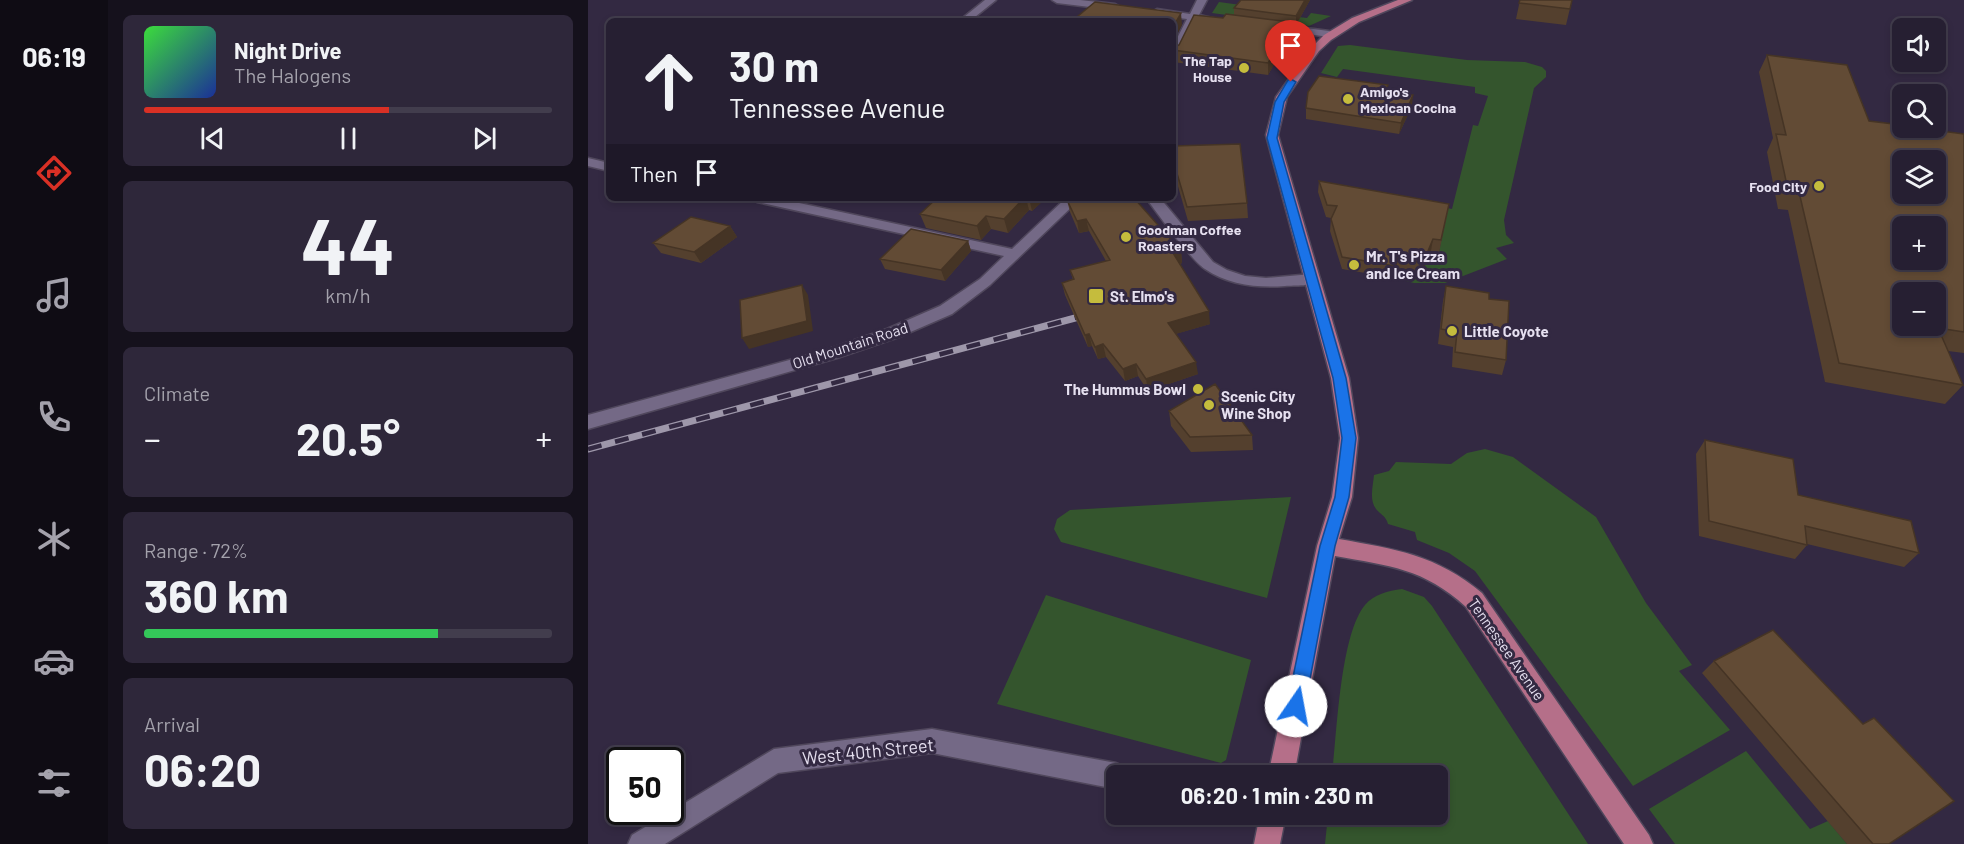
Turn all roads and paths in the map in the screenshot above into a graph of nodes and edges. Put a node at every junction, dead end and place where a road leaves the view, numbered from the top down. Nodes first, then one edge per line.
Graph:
1 (991, 0) edge
2 (1057, 0) edge
3 (1202, 0) edge
4 (1407, 0) edge
5 (1124, 8) edge
6 (1147, 11) edge
7 (1191, 17) junction
8 (968, 18) edge
9 (1229, 22) edge
10 (1251, 24) edge
11 (1329, 34) junction
12 (1176, 50) edge
13 (588, 162) edge
14 (606, 166) edge
15 (771, 201) edge
16 (1071, 201) edge
17 (1155, 201) edge
18 (1016, 254) junction
19 (1312, 279) junction
20 (588, 422) edge
21 (1327, 546) junction
22 (1283, 765) edge
23 (1106, 774) edge
24 (1271, 825) edge
25 (641, 844) edge
26 (1267, 844) edge
27 (1640, 844) edge

1 - 8 street
2 - 5 street
3 - 7 street
4 - 11 main road
6 - 7 street
7 - 9 street
7 - 12 street
10 - 11 street
11 - 19 main road
13 - 14 street
15 - 18 street
16 - 18 street, Old Mountain Road
17 - 19 street
18 - 20 street, Old Mountain Road
19 - 21 main road
21 - 22 main road
21 - 27 main road, Tennessee Avenue
23 - 25 street, West 40th Street
24 - 26 main road

